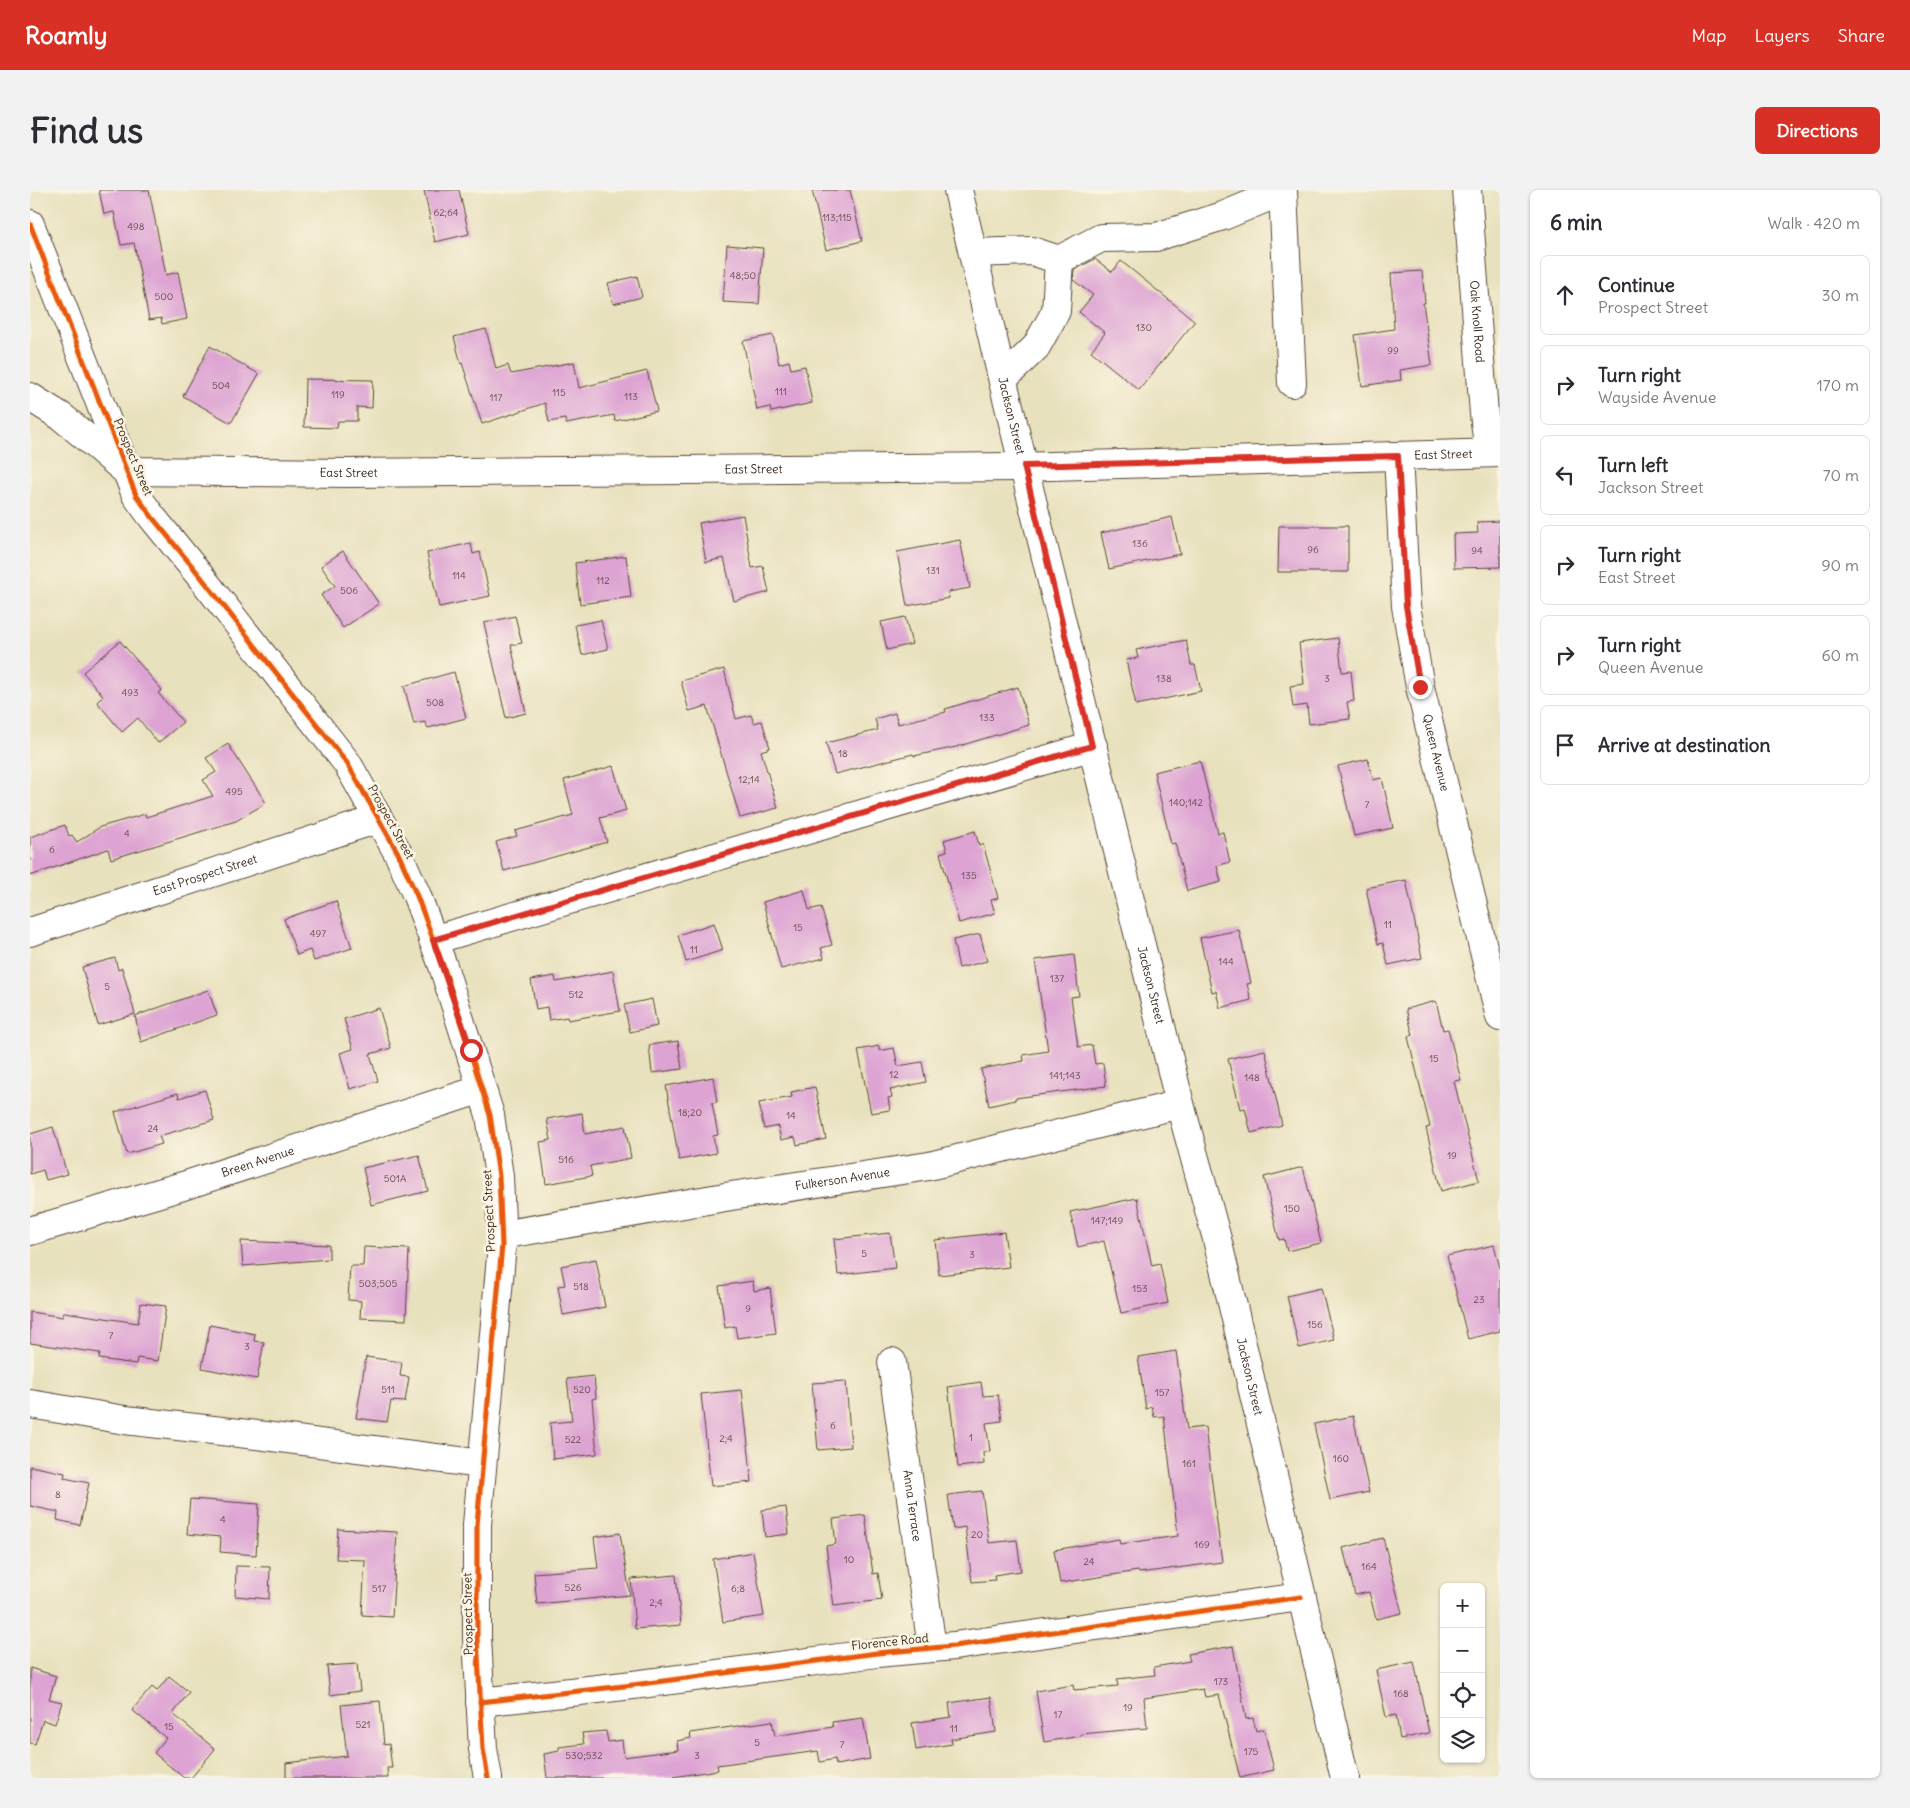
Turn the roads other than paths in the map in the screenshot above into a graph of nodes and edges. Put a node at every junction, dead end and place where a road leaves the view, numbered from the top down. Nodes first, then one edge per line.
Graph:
1 (958, 190) edge
2 (1467, 190) edge
3 (34, 236) edge
4 (973, 252) junction
5 (1059, 260) junction
6 (30, 282) edge
7 (1003, 379) junction
8 (1292, 383) dead end
9 (30, 397) edge
10 (1495, 453) edge
11 (1398, 456) junction
12 (1024, 466) junction
13 (126, 470) junction
14 (1092, 746) junction
15 (378, 819) junction
16 (30, 932) edge
17 (433, 940) junction
18 (1500, 1017) edge
19 (482, 1089) junction
20 (1180, 1104) junction
21 (30, 1231) edge
22 (501, 1235) junction
23 (892, 1362) dead end
24 (30, 1404) edge
25 (482, 1464) junction
26 (1301, 1597) junction
27 (932, 1648) junction
28 (480, 1702) junction
29 (488, 1778) edge
30 (1345, 1778) edge

1 - 4 street, Jackson Street
2 - 10 street, Oak Knoll Road
3 - 6 street, Prospect Street
3 - 13 street, Prospect Street
4 - 5 street
4 - 7 street, Jackson Street
5 - 7 street
5 - 8 street
7 - 12 street, Jackson Street
9 - 13 street
10 - 11 street, East Street
11 - 12 street, East Street
11 - 18 street, Queen Avenue
12 - 13 street, East Street
12 - 14 street, Jackson Street
13 - 15 street, Prospect Street
14 - 17 street
14 - 20 street, Jackson Street
15 - 16 street, East Prospect Street
15 - 17 street, Prospect Street
17 - 19 street, Prospect Street
19 - 21 street, Breen Avenue
19 - 22 street, Prospect Street
20 - 22 street, Fulkerson Avenue
20 - 26 street, Jackson Street
22 - 25 street, Prospect Street
23 - 27 street, Anna Terrace
24 - 25 street
25 - 28 street, Prospect Street
26 - 27 street, Florence Road
26 - 30 street, Jackson Street
27 - 28 street, Florence Road
28 - 29 street, Prospect Street

